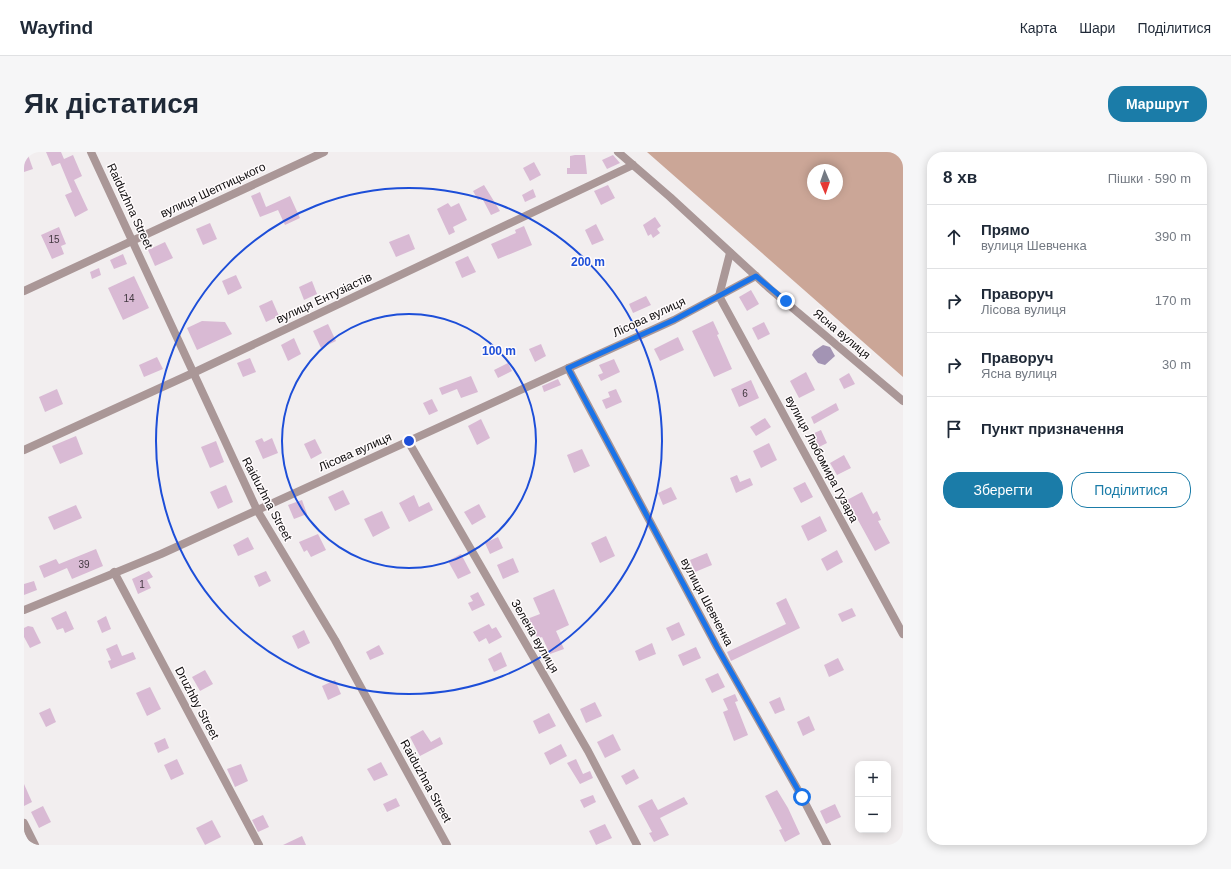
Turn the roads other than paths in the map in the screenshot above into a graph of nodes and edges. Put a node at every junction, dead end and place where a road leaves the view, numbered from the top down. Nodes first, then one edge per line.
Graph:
1 (91, 152) edge
2 (324, 152) edge
3 (618, 152) edge
4 (633, 165) junction
5 (133, 240) junction
6 (730, 253) junction
7 (756, 276) junction
8 (24, 291) edge
9 (720, 296) junction
10 (568, 368) junction
11 (193, 373) junction
12 (903, 401) edge
13 (408, 441) junction
14 (24, 450) edge
15 (257, 510) junction
16 (114, 572) junction
17 (24, 610) edge
18 (903, 634) edge
19 (24, 824) edge
20 (35, 845) edge
21 (259, 845) edge
22 (447, 845) edge
23 (637, 845) edge
24 (827, 845) edge

1 - 5 street, Raiduzhna Street
2 - 5 street, вулиця Шептицького
3 - 4 street, Ясна вулиця
4 - 6 street, Ясна вулиця
4 - 11 street, вулиця Ентузіастів
5 - 8 street, вулиця Шептицького
5 - 11 street, Raiduzhna Street
6 - 7 street, Ясна вулиця
6 - 9 street
7 - 9 street, Лісова вулиця
7 - 12 street, Ясна вулиця
9 - 10 street, Лісова вулиця
9 - 18 street, вулиця Любомира Гузара
10 - 13 street, Лісова вулиця
10 - 24 street, вулиця Шевченка
11 - 14 street, вулиця Ентузіастів
11 - 15 street, Raiduzhna Street
13 - 15 street, Лісова вулиця
13 - 23 street, Зелена вулиця
15 - 16 street, Лісова вулиця
15 - 22 street, Raiduzhna Street
16 - 17 street, Лісова вулиця
16 - 21 street, Druzhby Street
19 - 20 street

